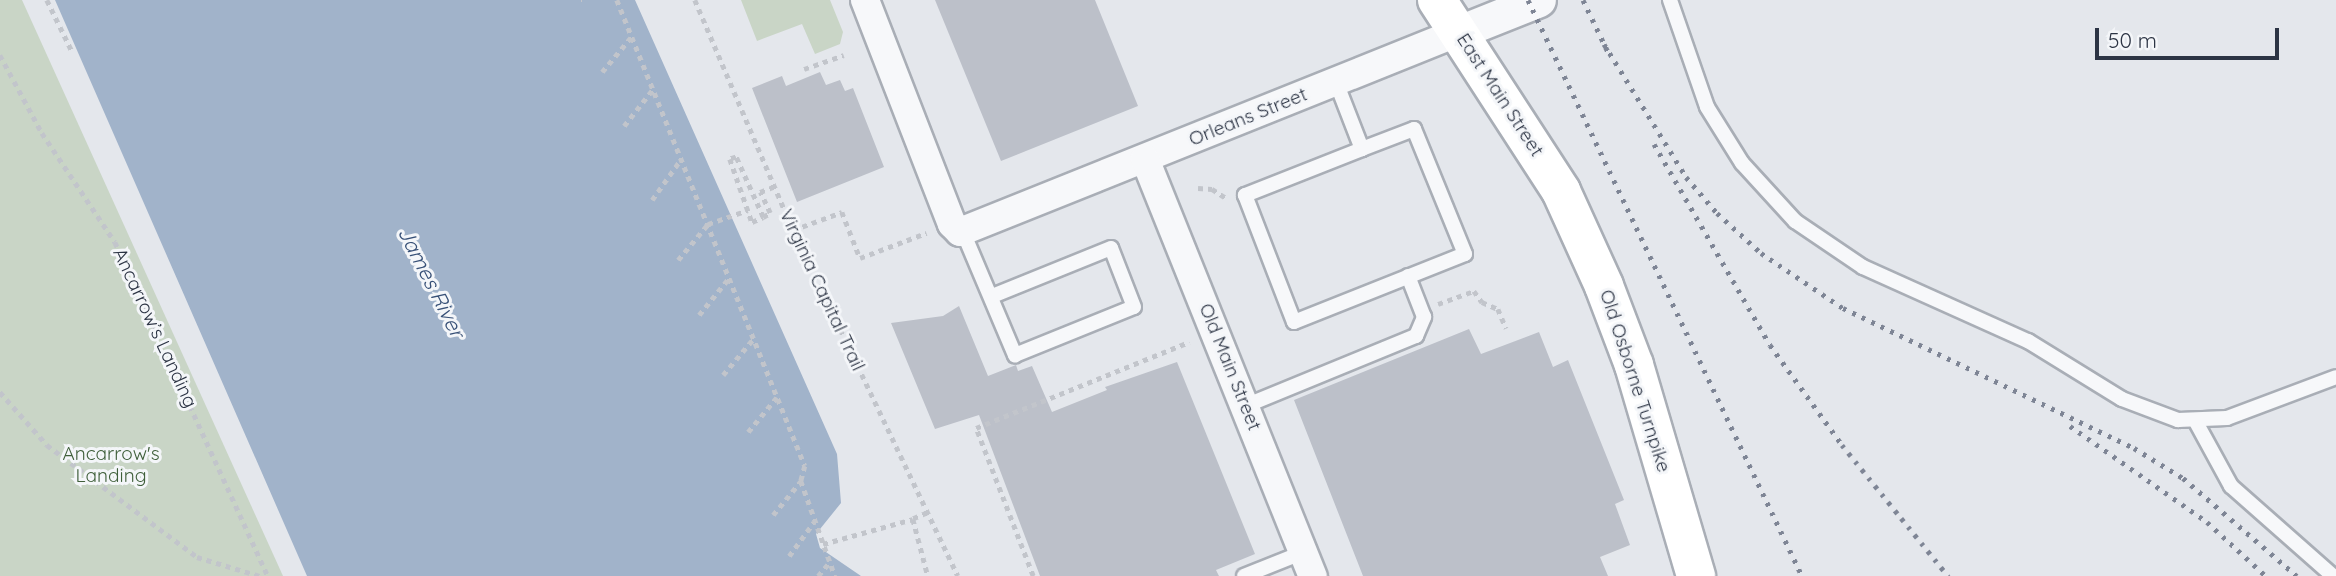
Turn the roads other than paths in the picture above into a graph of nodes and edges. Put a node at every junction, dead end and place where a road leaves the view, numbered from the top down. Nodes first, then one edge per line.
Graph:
1 (865, 0) edge
2 (1437, 0) edge
3 (1539, 0) edge
4 (1670, 0) edge
5 (1459, 32) junction
6 (1336, 82) junction
7 (1362, 149) junction
8 (1145, 159) junction
9 (1561, 191) joint
10 (960, 231) junction
11 (1408, 276) junction
12 (992, 296) junction
13 (2336, 377) edge
14 (1245, 406) junction
15 (2196, 422) junction
16 (1309, 564) edge
17 (1690, 574) edge
18 (1244, 576) edge
19 (2333, 576) edge

1 - 10 street
2 - 5 main road, East Main Street
3 - 5 street, Orleans Street
4 - 15 lane
5 - 6 street, Orleans Street
5 - 9 main road, East Main Street
6 - 7 lane
6 - 8 street, Orleans Street
7 - 11 lane
7 - 11 lane
8 - 10 street, Orleans Street
8 - 14 street, Old Main Street
9 - 17 main road, Old Osborne Turnpike
10 - 12 lane
11 - 14 lane
12 - 12 lane
13 - 15 lane
14 - 16 street, Old Main Street
15 - 19 lane
16 - 18 lane

